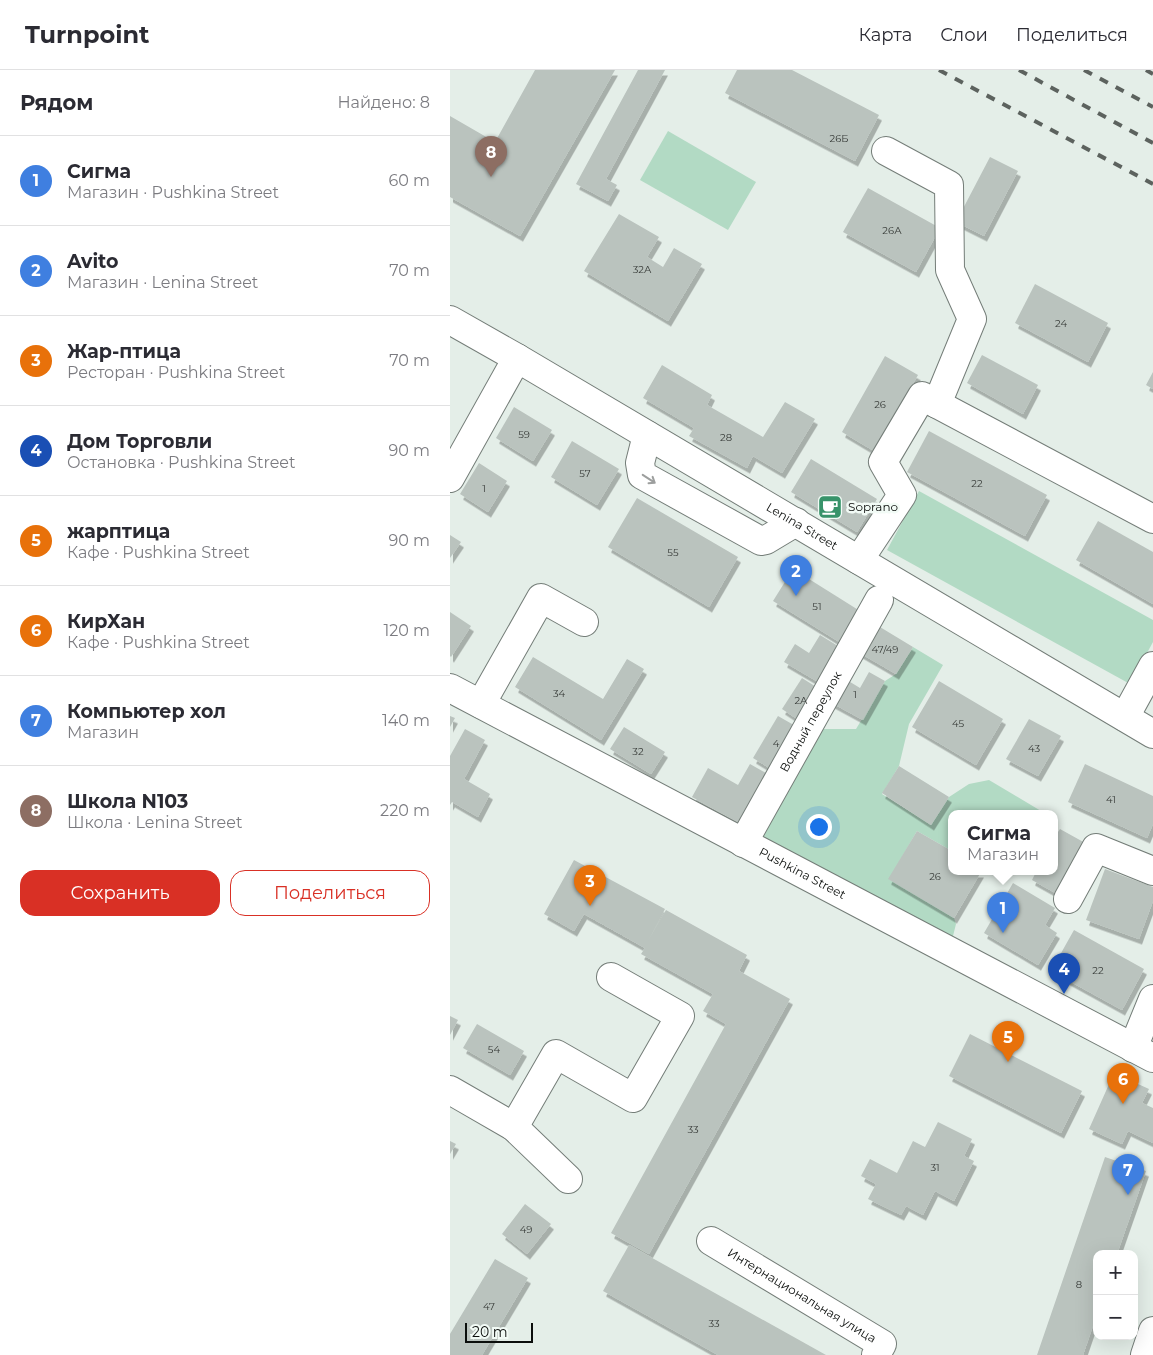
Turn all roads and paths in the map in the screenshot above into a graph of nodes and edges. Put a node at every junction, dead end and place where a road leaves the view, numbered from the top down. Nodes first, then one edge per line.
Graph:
1 (886, 151) dead end
2 (450, 320) edge
3 (517, 358) junction
4 (937, 404) junction
5 (648, 435) junction
6 (450, 478) edge
7 (1153, 519) edge
8 (796, 522) junction
9 (859, 560) junction
10 (879, 600) dead end
11 (584, 622) dead end
12 (1153, 666) edge
13 (450, 688) edge
14 (481, 704) junction
15 (1125, 717) junction
16 (1153, 734) edge
17 (744, 843) junction
18 (1151, 865) edge
19 (1068, 899) dead end
20 (611, 977) dead end
21 (1153, 998) edge
22 (1143, 1053) edge
23 (450, 1090) edge
24 (514, 1127) junction
25 (568, 1179) dead end
26 (711, 1241) dead end
27 (1153, 1331) edge
28 (876, 1355) edge
29 (1145, 1355) edge

1 - 4 street
2 - 3 street, Lenina Street
3 - 5 street, Lenina Street
3 - 6 street
4 - 7 street
4 - 9 street
5 - 8 street, Lenina Street
5 -> 8 street
8 - 9 street, Lenina Street
9 - 15 street, Lenina Street
10 - 17 street, Водный переулок
11 - 14 street
12 - 15 street
13 - 14 street, Pushkina Street
14 - 17 street, Pushkina Street
15 - 16 street, Lenina Street
17 - 22 street, Pushkina Street
18 - 19 street
20 - 24 street
21 - 22 street
23 - 24 street
24 - 25 street
26 - 28 street, Интернациональная улица
27 - 29 street

